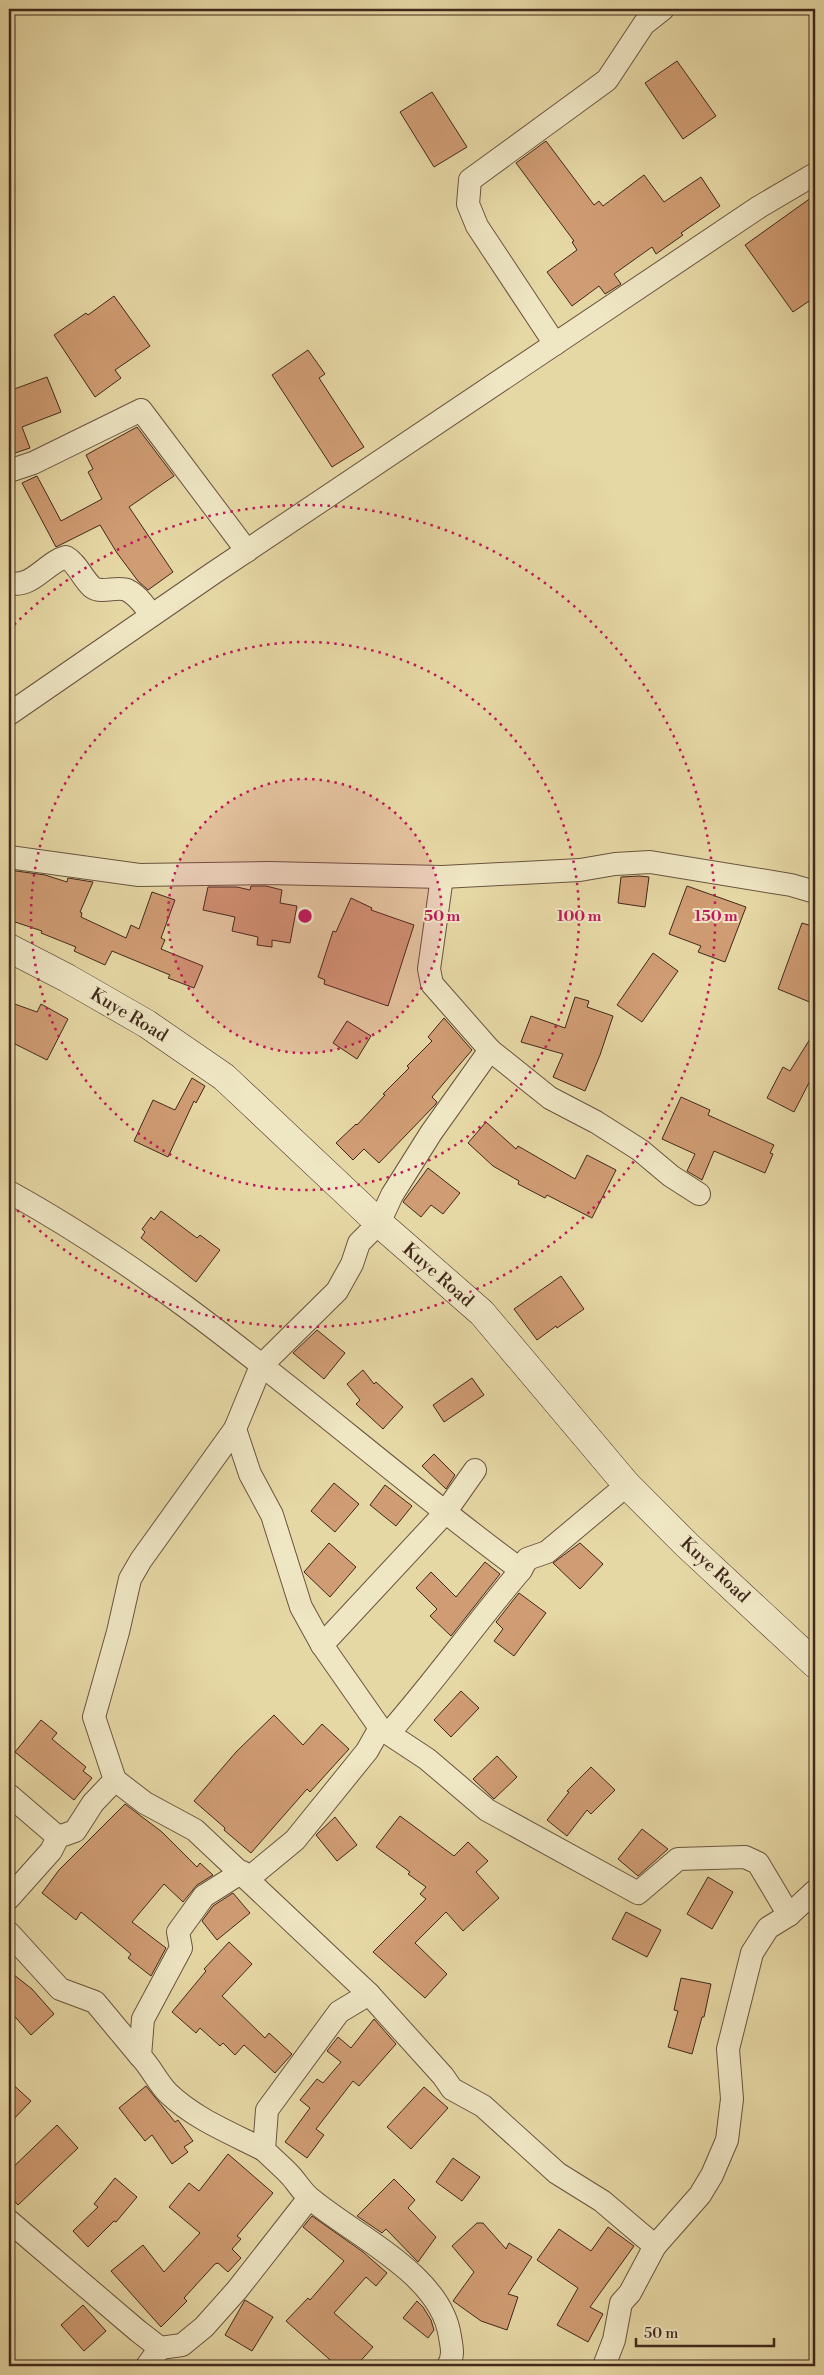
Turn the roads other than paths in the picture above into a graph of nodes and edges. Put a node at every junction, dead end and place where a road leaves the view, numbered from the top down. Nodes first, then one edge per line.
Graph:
1 (663, 9) edge
2 (815, 174) edge
3 (555, 344) junction
4 (9, 471) edge
5 (246, 551) junction
6 (9, 583) edge
7 (152, 615) junction
8 (9, 714) edge
9 (9, 856) edge
10 (442, 877) junction
11 (815, 892) edge
12 (9, 948) edge
13 (490, 1050) junction
14 (9, 1192) edge
15 (700, 1194) dead end
16 (379, 1223) junction
17 (261, 1366) junction
18 (235, 1429) junction
19 (475, 1470) dead end
20 (627, 1485) junction
21 (444, 1514) junction
22 (521, 1570) junction
23 (322, 1645) junction
24 (815, 1664) edge
25 (384, 1731) junction
26 (116, 1780) junction
27 (9, 1795) edge
28 (58, 1837) junction
29 (246, 1875) junction
30 (815, 1891) edge
31 (9, 1898) edge
32 (789, 1915) junction
33 (9, 1933) edge
34 (369, 1994) junction
35 (140, 2056) junction
36 (264, 2150) junction
37 (309, 2198) junction
38 (9, 2221) edge
39 (655, 2246) junction
40 (160, 2348) junction
41 (147, 2366) edge
42 (448, 2366) edge
43 (604, 2366) edge

1 - 3 street
2 - 3 street
3 - 5 street
4 - 5 street
5 - 7 street
6 - 7 street
7 - 8 street
9 - 10 street
10 - 11 street
10 - 13 street
12 - 16 street, Kuye Road
13 - 15 street
13 - 16 street
14 - 17 street
16 - 17 street
16 - 20 street, Kuye Road
17 - 18 street
17 - 21 street
18 - 23 street
18 - 26 street
19 - 21 street
20 - 22 street
20 - 24 street, Kuye Road
21 - 22 street
21 - 23 street
22 - 25 street
23 - 25 street
25 - 29 street
25 - 32 street
26 - 28 street
26 - 29 street
27 - 28 street
28 - 31 street
29 - 34 street
29 - 35 street
30 - 32 street
32 - 39 street
33 - 35 street
34 - 36 street
34 - 39 street
35 - 36 street
36 - 37 street
37 - 40 street
37 - 42 street
38 - 40 street
39 - 43 street
40 - 41 street

